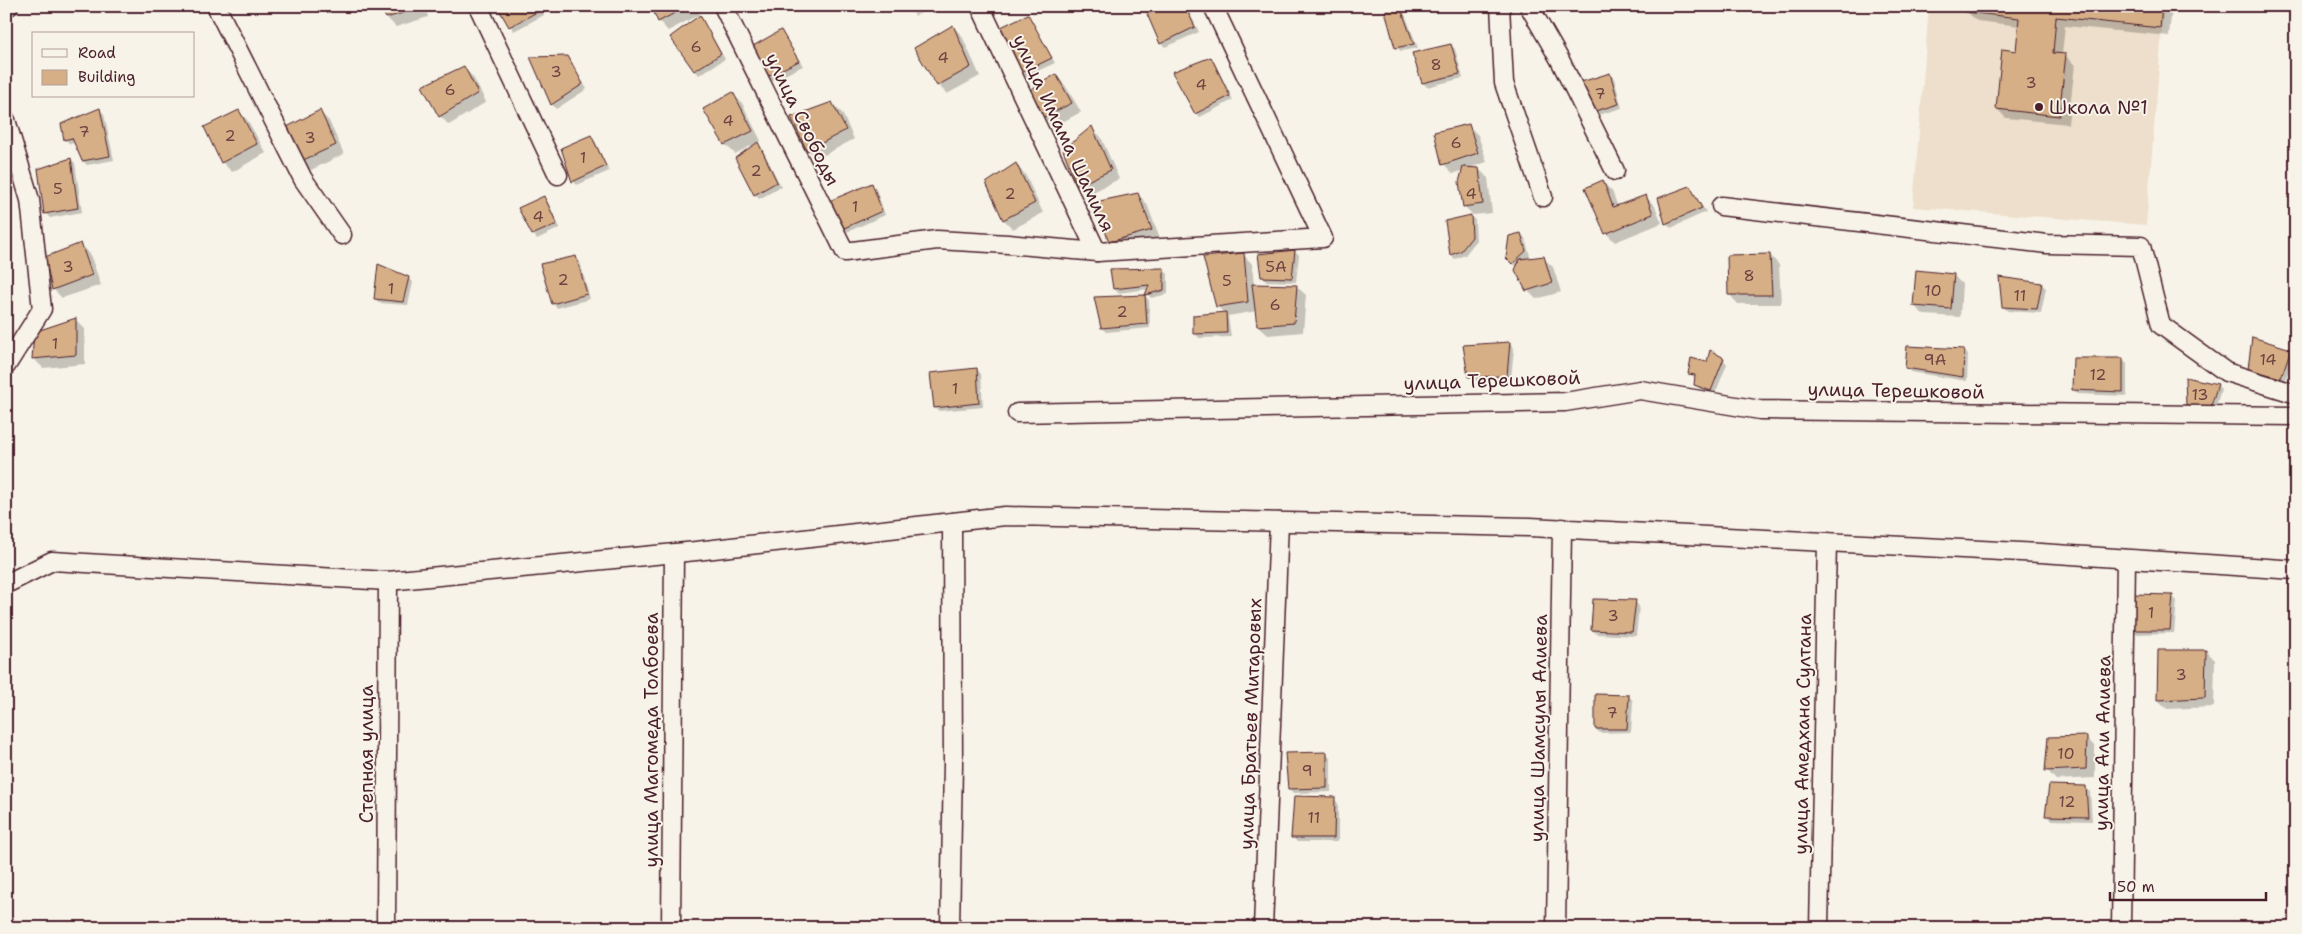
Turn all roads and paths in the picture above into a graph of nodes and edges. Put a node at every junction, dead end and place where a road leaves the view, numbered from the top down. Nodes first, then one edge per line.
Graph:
1 (216, 6) edge
2 (478, 6) edge
3 (723, 6) edge
4 (980, 6) edge
5 (1213, 6) edge
6 (1500, 6) edge
7 (1528, 6) edge
8 (6, 120) edge
9 (1615, 171) dead end
10 (558, 175) dead end
11 (1543, 197) dead end
12 (1721, 206) dead end
13 (342, 235) dead end
14 (1097, 252) junction
15 (6, 366) edge
16 (2296, 394) edge
17 (1018, 413) dead end
18 (2296, 416) edge
19 (952, 522) junction
20 (1279, 522) junction
21 (1562, 528) junction
22 (1827, 542) junction
23 (674, 553) junction
24 (2126, 559) junction
25 (2296, 570) edge
26 (388, 581) junction
27 (6, 584) edge
28 (386, 928) edge
29 (671, 928) edge
30 (950, 928) edge
31 (1263, 928) edge
32 (1556, 928) edge
33 (1819, 928) edge
34 (2120, 928) edge

1 - 13 street
2 - 10 street
3 - 14 street, улица Свободы
4 - 14 street, улица Имама Шамиля
5 - 14 street
6 - 11 street
7 - 9 street
8 - 15 street
12 - 16 street
17 - 18 street, улица Терешковой
19 - 20 street
19 - 23 street
19 - 30 street
20 - 21 street
20 - 31 street, улица Братьев Митаровых
21 - 22 street
21 - 32 street, улица Шамсулы Алиева
22 - 24 street
22 - 33 street, улица Амедхана Султана
23 - 26 street
23 - 29 street, улица Магомеда Толбоева
24 - 25 street
24 - 34 street, улица Али Алиева
26 - 27 street
26 - 28 street, Степная улица

